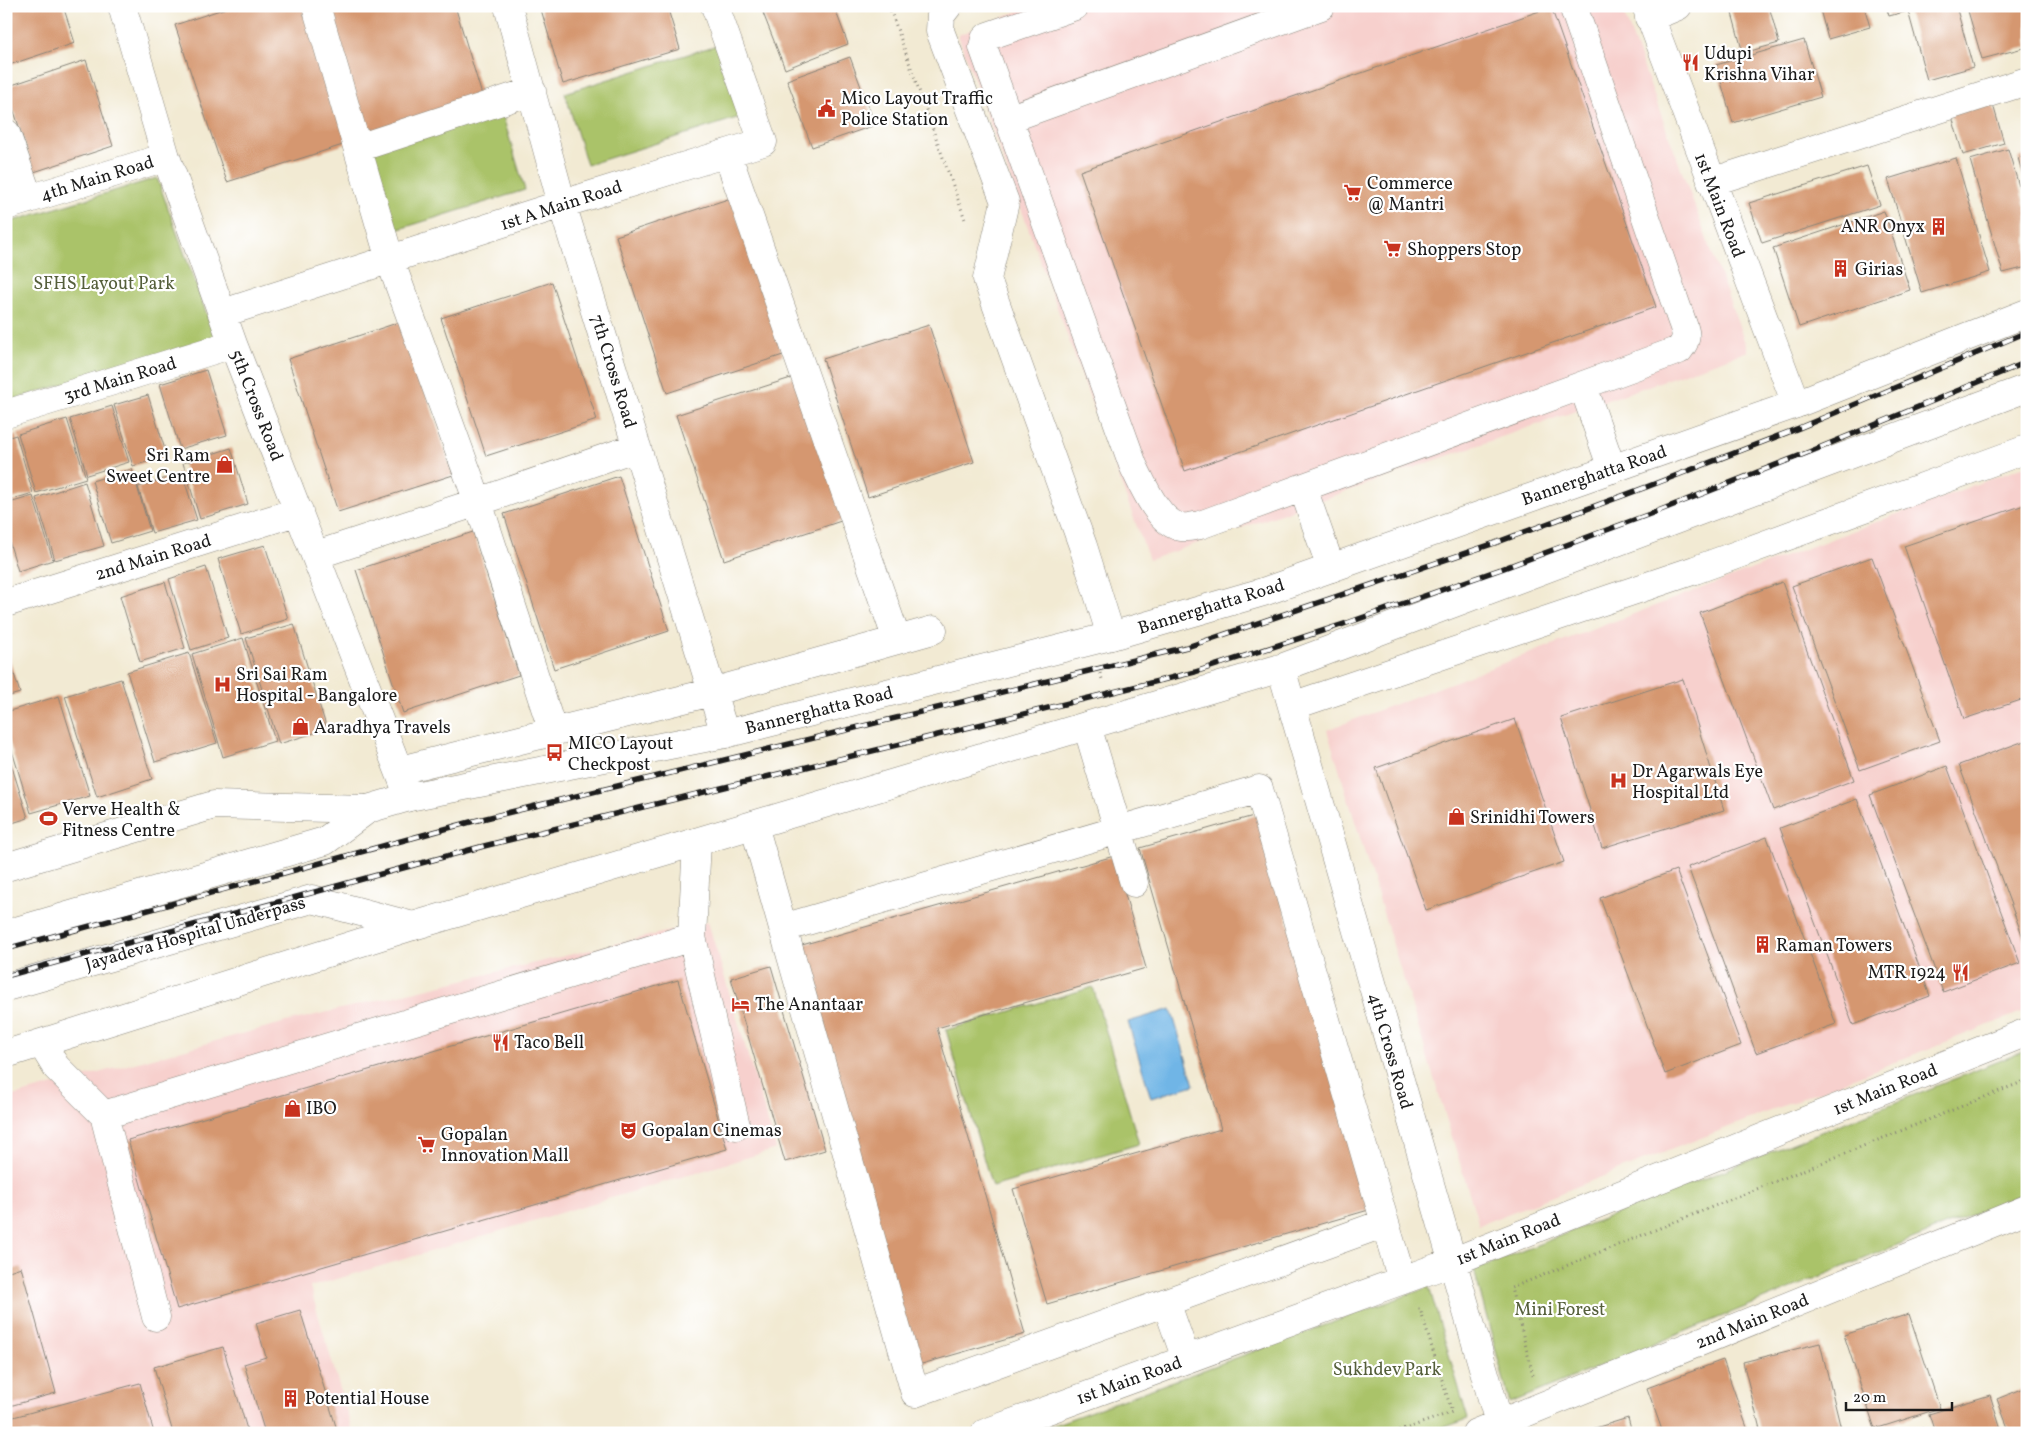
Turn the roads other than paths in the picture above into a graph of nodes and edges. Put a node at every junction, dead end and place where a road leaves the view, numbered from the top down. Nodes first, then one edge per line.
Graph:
1 (122, 6) edge
2 (316, 6) edge
3 (508, 6) edge
4 (715, 6) edge
5 (948, 6) edge
6 (1075, 6) edge
7 (1322, 6) edge
8 (1573, 6) edge
9 (1678, 6) edge
10 (1647, 12) edge
11 (2027, 80) edge
12 (532, 91) junction
13 (1008, 119) junction
14 (6, 133) edge
15 (358, 148) junction
16 (727, 153) junction
17 (166, 157) junction
18 (1711, 182) junction
19 (18, 202) edge
20 (562, 204) junction
21 (390, 260) junction
22 (222, 313) junction
23 (2027, 313) edge
24 (233, 344) junction
25 (1584, 386) junction
26 (2027, 388) edge
27 (1796, 404) junction
28 (6, 414) edge
29 (637, 447) junction
30 (2027, 449) edge
31 (1612, 468) junction
32 (1303, 488) junction
33 (478, 502) junction
34 (299, 511) junction
35 (316, 555) junction
36 (1331, 568) junction
37 (6, 603) edge
38 (933, 630) dead end
39 (1111, 636) junction
40 (897, 640) junction
41 (1281, 668) junction
42 (712, 692) junction
43 (1292, 706) junction
44 (1087, 726) junction
45 (553, 732) junction
46 (725, 734) junction
47 (400, 770) junction
48 (409, 797) junction
49 (368, 809) junction
50 (754, 825) junction
51 (1119, 830) junction
52 (697, 842) junction
53 (6, 867) edge
54 (1134, 883) dead end
55 (413, 926) junction
56 (783, 928) junction
57 (6, 934) edge
58 (692, 937) junction
59 (6, 987) edge
60 (2027, 1032) edge
61 (42, 1044) junction
62 (6, 1054) edge
63 (104, 1115) junction
64 (736, 1126) dead end
65 (2027, 1209) edge
66 (1385, 1222) junction
67 (1452, 1262) junction
68 (1402, 1280) junction
69 (1166, 1302) junction
70 (156, 1317) dead end
71 (1186, 1359) junction
72 (1493, 1430) edge
73 (985, 1433) edge

1 - 17 main road, 5th Cross Road
2 - 15 main road
3 - 12 main road, 7th Cross Road
4 - 16 main road, 1st A Main Road
5 - 39 main road
6 - 13 main road
7 - 13 main road
8 - 25 main road
9 - 10 main road
10 - 18 main road, 1st Main Road
11 - 18 main road
12 - 15 main road
12 - 20 main road, 7th Cross Road
13 - 32 main road
14 - 19 main road, 4th Main Road
15 - 21 main road
16 - 20 main road, 1st A Main Road
16 - 40 main road
17 - 19 main road, 4th Main Road
17 - 22 main road, 5th Cross Road
18 - 27 main road, 1st Main Road
20 - 21 main road, 1st A Main Road
20 - 29 main road, 7th Cross Road
21 - 22 main road, 1st A Main Road
21 - 33 main road
22 - 24 main road, 5th Cross Road
23 - 27 main road, Bannerghatta Road
24 - 28 main road, 3rd Main Road
24 - 34 main road, 5th Cross Road
25 - 31 main road
25 - 32 main road
26 - 41 main road
27 - 31 main road, Bannerghatta Road
29 - 33 main road
29 - 42 main road, 7th Cross Road
30 - 43 main road
31 - 36 main road, Bannerghatta Road
32 - 36 main road
33 - 35 main road
33 - 45 main road
34 - 35 main road, 5th Cross Road
34 - 37 main road, 2nd Main Road
35 - 47 main road, 5th Cross Road
36 - 39 main road, Bannerghatta Road
38 - 40 main road
39 - 46 main road, Bannerghatta Road
40 - 42 main road
41 - 43 main road, 4th Cross Road
41 - 44 main road
42 - 45 main road
42 - 46 main road, 7th Cross Road
43 - 67 main road, 4th Cross Road
44 - 50 main road
44 - 51 main road
45 - 47 main road
46 - 48 main road, Bannerghatta Road
47 - 48 main road, 5th Cross Road
48 - 49 main road, Bannerghatta Road
49 - 53 main road
49 - 57 main road
50 - 52 main road
50 - 56 main road
51 - 54 main road
51 - 56 main road
51 - 66 main road
52 - 55 main road
52 - 58 main road
55 - 59 main road, Jayadeva Hospital Underpass
55 - 61 main road
56 - 69 main road
58 - 63 main road
58 - 64 main road
60 - 67 main road, 1st Main Road
61 - 62 main road
61 - 63 main road
63 - 70 main road
65 - 72 main road, 2nd Main Road
66 - 68 main road
66 - 69 main road
67 - 68 main road, 1st Main Road
67 - 72 main road, 4th Cross Road
68 - 71 main road, 1st Main Road
69 - 71 main road
71 - 73 main road, 1st Main Road

